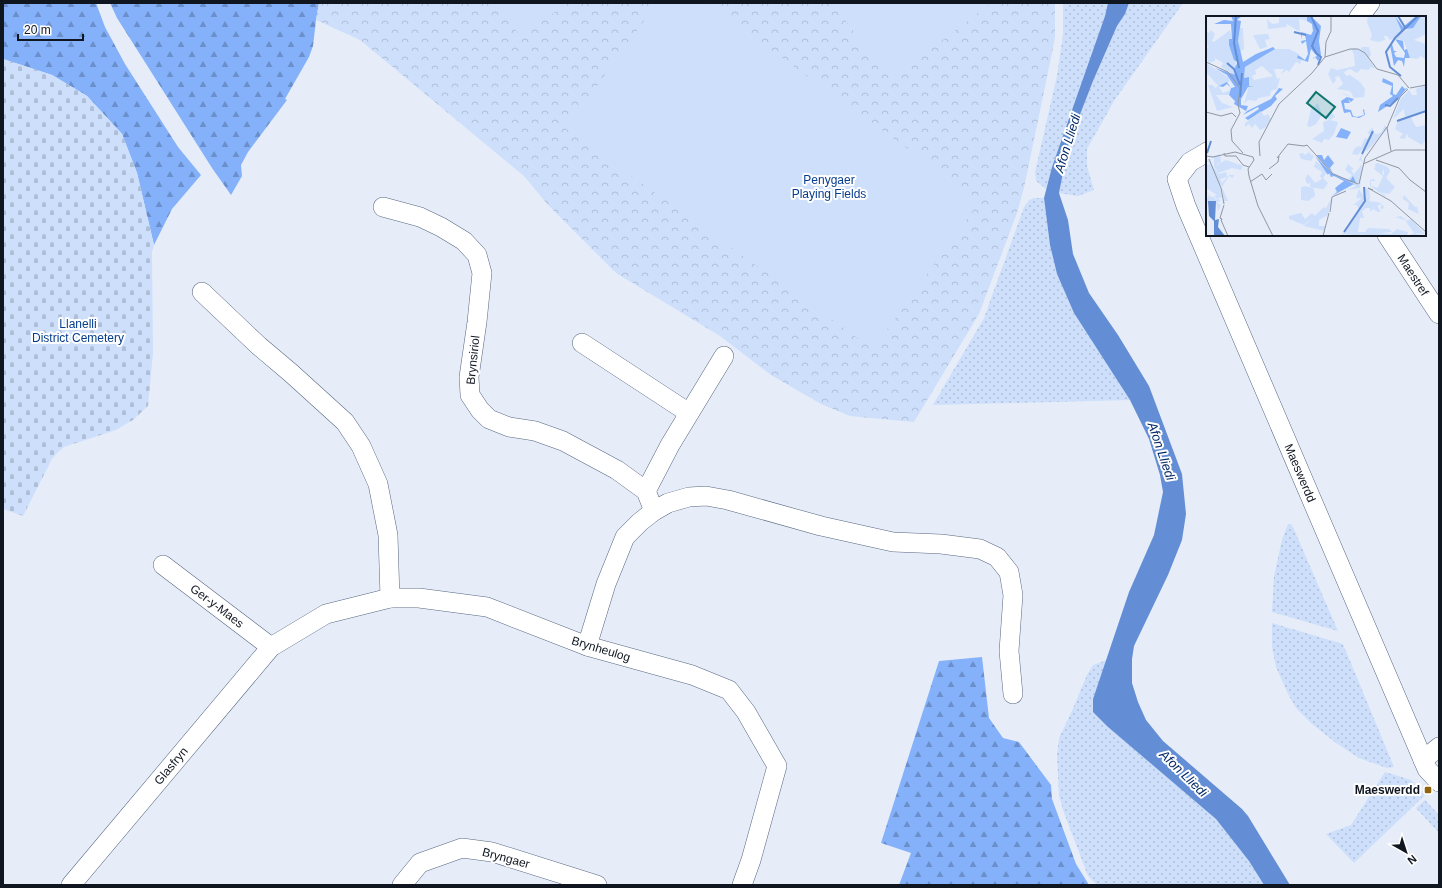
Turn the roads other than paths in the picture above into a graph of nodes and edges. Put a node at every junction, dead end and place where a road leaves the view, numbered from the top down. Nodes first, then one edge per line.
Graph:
1 (1370, 3) edge
2 (1360, 16) edge
3 (1206, 153) edge
4 (383, 207) dead end
5 (1388, 236) edge
6 (202, 292) dead end
7 (1439, 314) edge
8 (582, 343) dead end
9 (724, 356) dead end
10 (689, 413) junction
11 (646, 491) junction
12 (654, 511) junction
13 (163, 565) dead end
14 (390, 598) junction
15 (587, 646) junction
16 (272, 647) junction
17 (1013, 694) dead end
18 (1439, 747) edge
19 (1423, 760) junction
20 (1439, 782) edge
21 (71, 885) edge
22 (402, 885) edge
23 (597, 885) edge
24 (742, 885) edge

1 - 2 street
3 - 19 street, Maeswerdd
4 - 11 street, Brynsiriol
5 - 7 street, Maestref
6 - 14 street
8 - 10 street
9 - 10 street
10 - 11 street
11 - 12 street
12 - 15 street
12 - 17 street
13 - 16 street, Ger-y-Maes
14 - 15 street, Brynheulog
14 - 16 street, Brynheulog
15 - 24 street, Brynheulog
16 - 21 street, Glasfryn
18 - 19 street
19 - 20 street, Maeswerdd
22 - 23 street, Bryngaer

